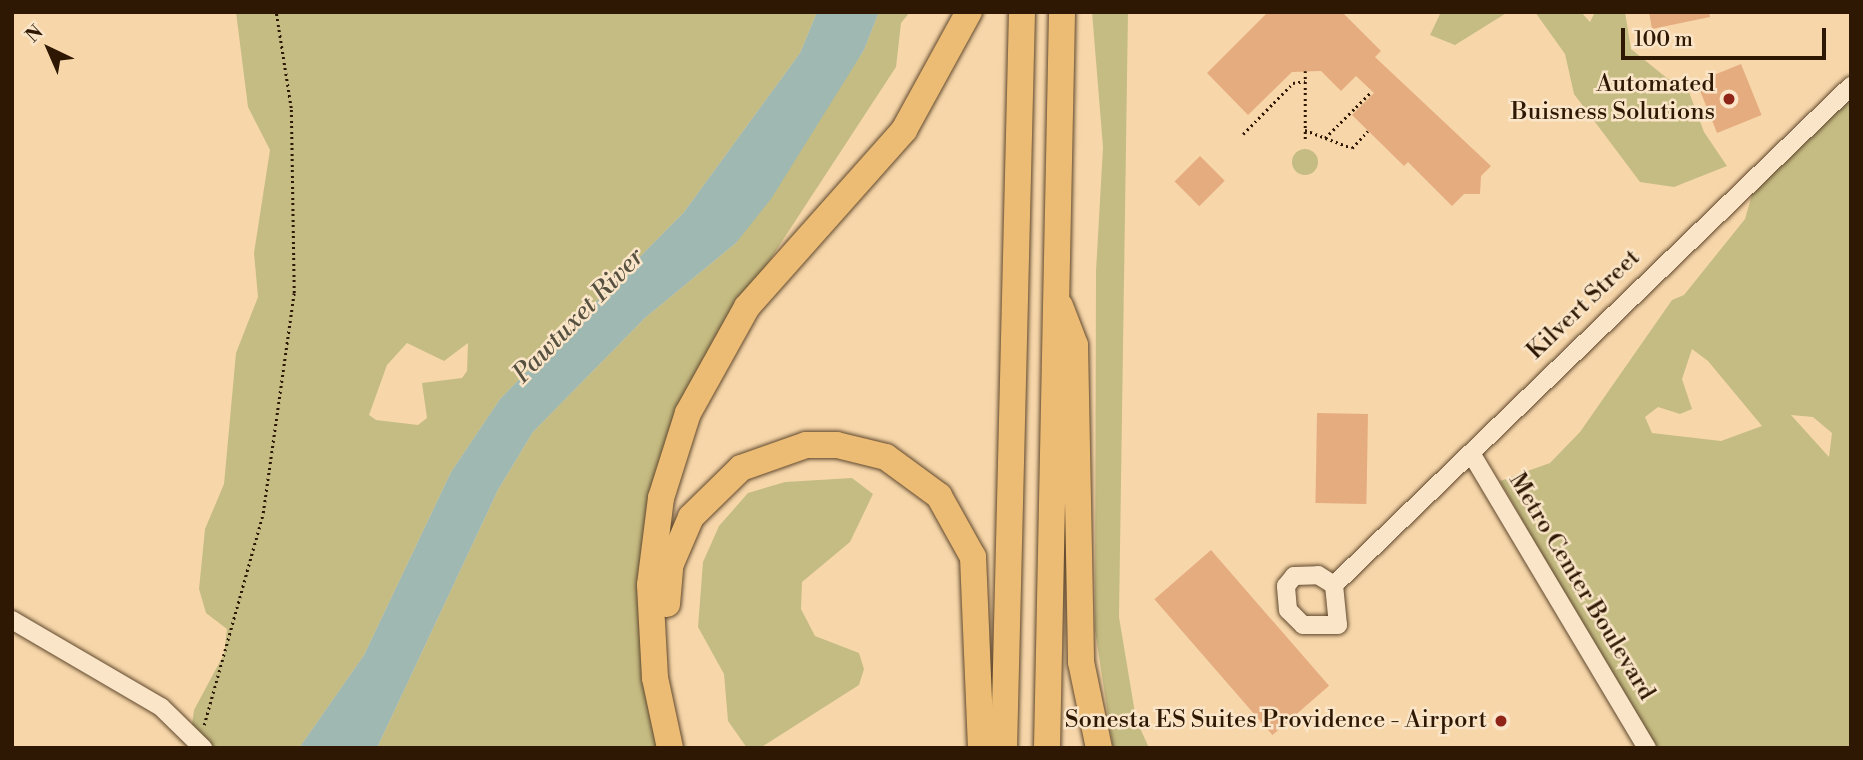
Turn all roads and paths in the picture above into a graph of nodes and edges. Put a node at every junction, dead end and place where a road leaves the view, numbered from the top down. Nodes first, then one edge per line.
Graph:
1 (276, 12) edge
2 (969, 12) edge
3 (1022, 12) edge
4 (1062, 12) edge
5 (1305, 71) dead end
6 (1305, 81) junction
7 (1851, 86) edge
8 (1372, 91) dead end
9 (1305, 130) junction
10 (1368, 131) dead end
11 (1242, 134) dead end
12 (1325, 138) junction
13 (1305, 139) dead end
14 (1056, 297) junction
15 (1471, 453) junction
16 (1334, 584) dead end
17 (12, 620) edge
18 (206, 721) dead end
19 (203, 748) edge
20 (670, 748) edge
21 (687, 748) edge
22 (981, 748) edge
23 (1004, 748) edge
24 (1047, 748) edge
25 (1099, 748) edge
26 (1647, 748) edge

1 - 18 path
2 - 20 highway
3 - 23 highway
4 - 14 highway
5 - 6 path
6 - 9 path
6 - 11 path
7 - 15 street, Kilvert Street
8 - 12 path
9 - 12 path
9 - 13 path
10 - 12 path
14 - 24 highway
14 - 25 highway
15 - 16 street, Kilvert Street
15 - 26 street, Metro Center Boulevard
17 - 19 street
21 - 22 highway

